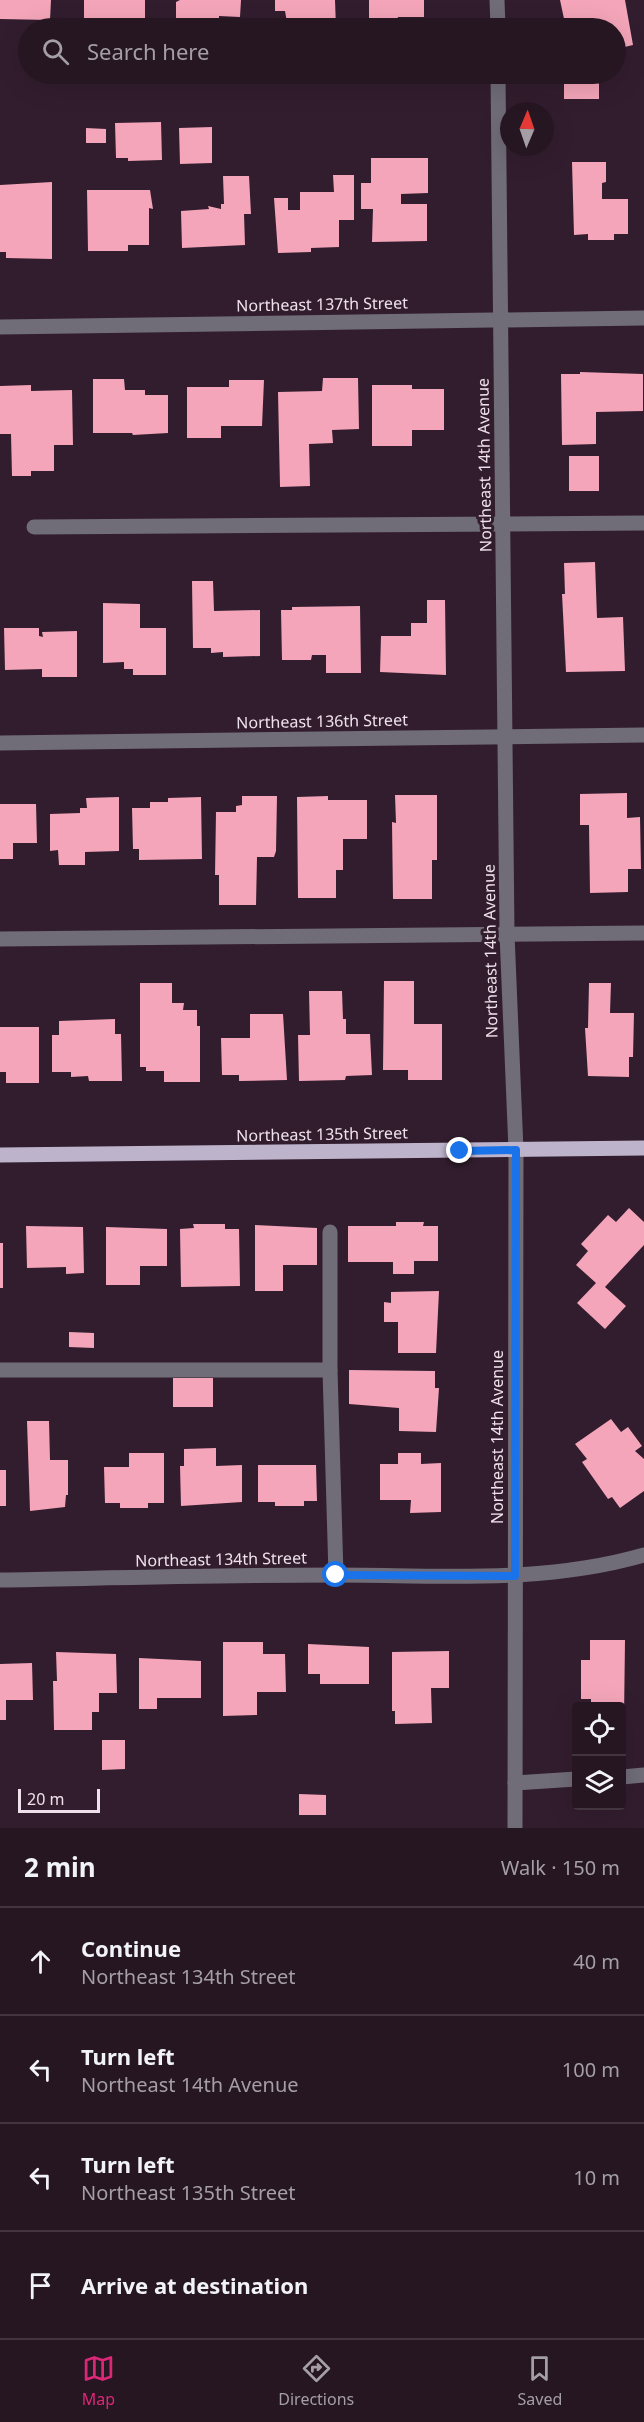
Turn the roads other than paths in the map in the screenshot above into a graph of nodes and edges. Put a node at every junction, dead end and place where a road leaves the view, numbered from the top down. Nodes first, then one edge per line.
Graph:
1 (497, 0) edge
2 (498, 18) edge
3 (498, 84) edge
4 (644, 318) edge
5 (501, 319) junction
6 (0, 327) edge
7 (644, 524) edge
8 (503, 525) junction
9 (34, 528) dead end
10 (644, 735) edge
11 (505, 737) junction
12 (0, 743) edge
13 (644, 933) edge
14 (507, 934) junction
15 (0, 939) edge
16 (644, 1148) edge
17 (516, 1150) junction
18 (0, 1155) edge
19 (330, 1232) dead end
20 (0, 1370) edge
21 (330, 1370) junction
22 (644, 1555) edge
23 (336, 1575) junction
24 (515, 1576) junction
25 (0, 1580) edge
26 (644, 1775) edge
27 (626, 1777) edge
28 (572, 1779) edge
29 (515, 1783) junction
30 (515, 1828) edge

1 - 2 street
3 - 5 street, Northeast 14th Avenue
4 - 5 street, Northeast 137th Street
5 - 6 street, Northeast 137th Street
5 - 8 street, Northeast 14th Avenue
7 - 8 street
8 - 9 street
8 - 11 street, Northeast 14th Avenue
10 - 11 street, Northeast 136th Street
11 - 12 street, Northeast 136th Street
11 - 14 street, Northeast 14th Avenue
13 - 14 street
14 - 15 street
14 - 17 street, Northeast 14th Avenue
16 - 17 main road, Northeast 135th Street
17 - 18 main road, Northeast 135th Street
17 - 24 street, Northeast 14th Avenue
19 - 21 street
20 - 21 street
21 - 23 street
22 - 24 street, Northeast 134th Street
23 - 24 street, Northeast 134th Street
23 - 25 street, Northeast 134th Street
24 - 29 street, Northeast 14th Avenue
26 - 27 street
28 - 29 street
29 - 30 street, Northeast 14th Avenue

